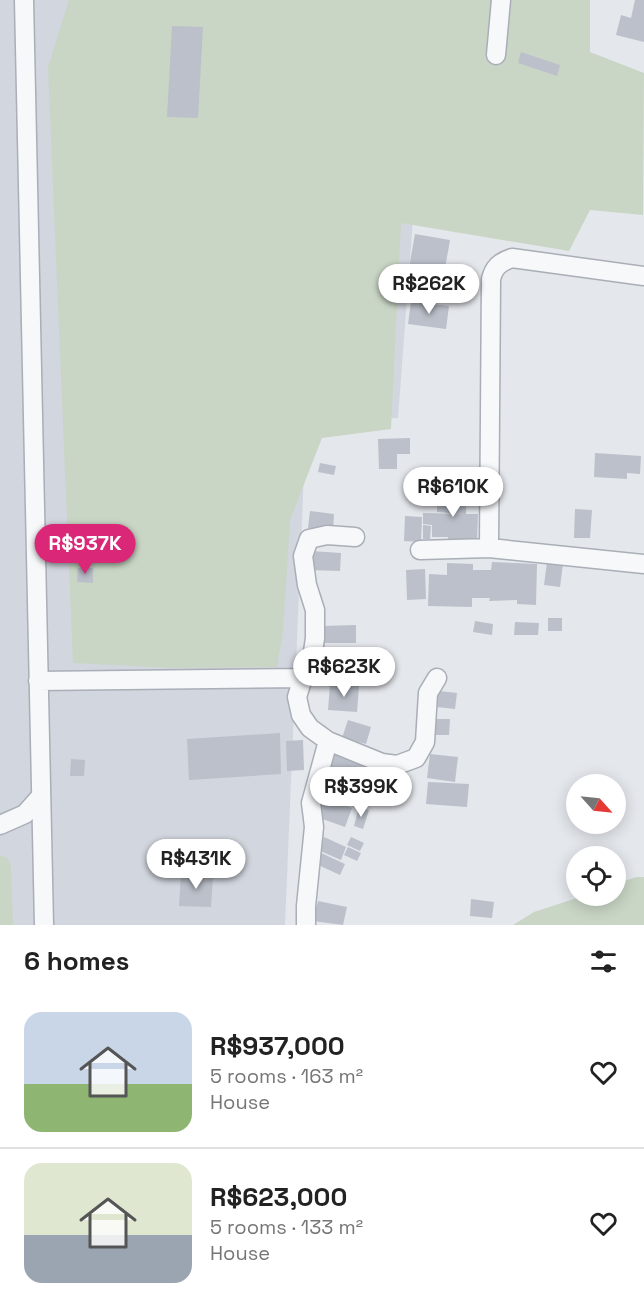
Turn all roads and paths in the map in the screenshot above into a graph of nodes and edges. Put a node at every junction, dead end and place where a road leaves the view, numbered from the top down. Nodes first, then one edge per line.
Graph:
1 (24, 0) edge
2 (501, 0) edge
3 (496, 55) dead end
4 (644, 276) edge
5 (355, 537) dead end
6 (489, 548) junction
7 (420, 550) dead end
8 (644, 564) edge
9 (303, 678) junction
10 (437, 678) dead end
11 (38, 681) junction
12 (328, 741) junction
13 (41, 796) junction
14 (0, 825) edge
15 (44, 925) edge
16 (306, 925) edge

1 - 11 street
2 - 3 street
4 - 6 street
5 - 9 street
6 - 7 street
6 - 8 street
9 - 11 street
9 - 12 street
10 - 12 street
11 - 13 street
12 - 16 street
13 - 14 street
13 - 15 street

